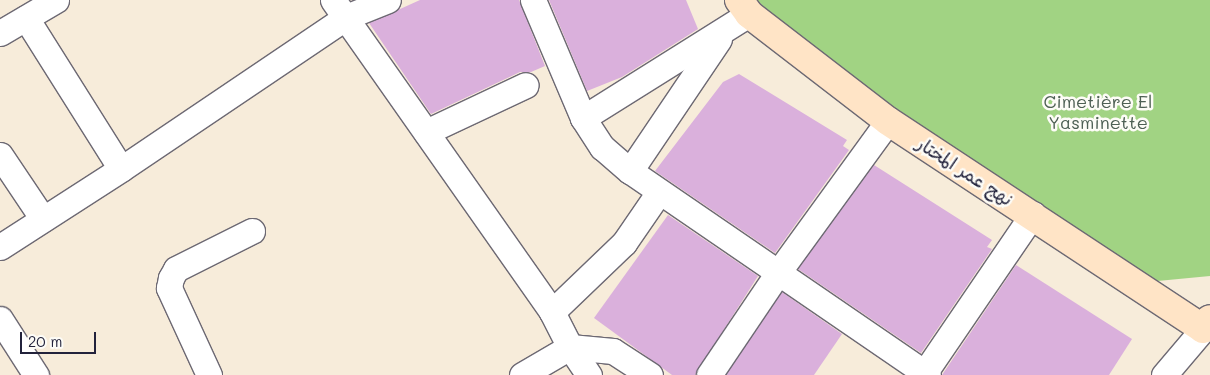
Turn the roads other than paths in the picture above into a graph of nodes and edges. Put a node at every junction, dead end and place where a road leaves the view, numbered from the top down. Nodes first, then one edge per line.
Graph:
1 (56, 0) edge
2 (388, 0) edge
3 (533, 0) edge
4 (744, 7) edge
5 (339, 8) edge
6 (26, 18) junction
7 (0, 33) edge
8 (724, 33) junction
9 (526, 85) dead end
10 (583, 118) junction
11 (888, 122) junction
12 (426, 132) junction
13 (0, 155) edge
14 (121, 169) junction
15 (630, 171) junction
16 (659, 192) junction
17 (1033, 214) junction
18 (43, 219) junction
19 (252, 231) dead end
20 (0, 246) edge
21 (777, 274) junction
22 (552, 312) junction
23 (0, 319) edge
24 (1206, 324) edge
25 (570, 347) junction
26 (925, 374) edge
27 (36, 375) edge
28 (209, 375) edge
29 (522, 375) edge
30 (590, 375) edge
31 (650, 375) edge
32 (709, 375) edge
33 (1164, 375) edge

1 - 6 street
2 - 5 street
3 - 10 street
4 - 8 street
4 - 11 street, نهج عمر المختار
5 - 12 street
5 - 14 street
6 - 7 street
6 - 14 street
8 - 10 street
8 - 15 street
9 - 12 street
10 - 15 street
11 - 17 street, نهج عمر المختار
11 - 21 street
12 - 22 street
13 - 18 street
14 - 18 street
15 - 16 street
16 - 21 street
16 - 22 street
17 - 24 street, نهج عمر المختار
17 - 26 street
18 - 20 street
19 - 28 street
21 - 26 street
21 - 32 street
22 - 25 street
23 - 27 street
24 - 33 street
25 - 29 street
25 - 30 street
25 - 31 street

